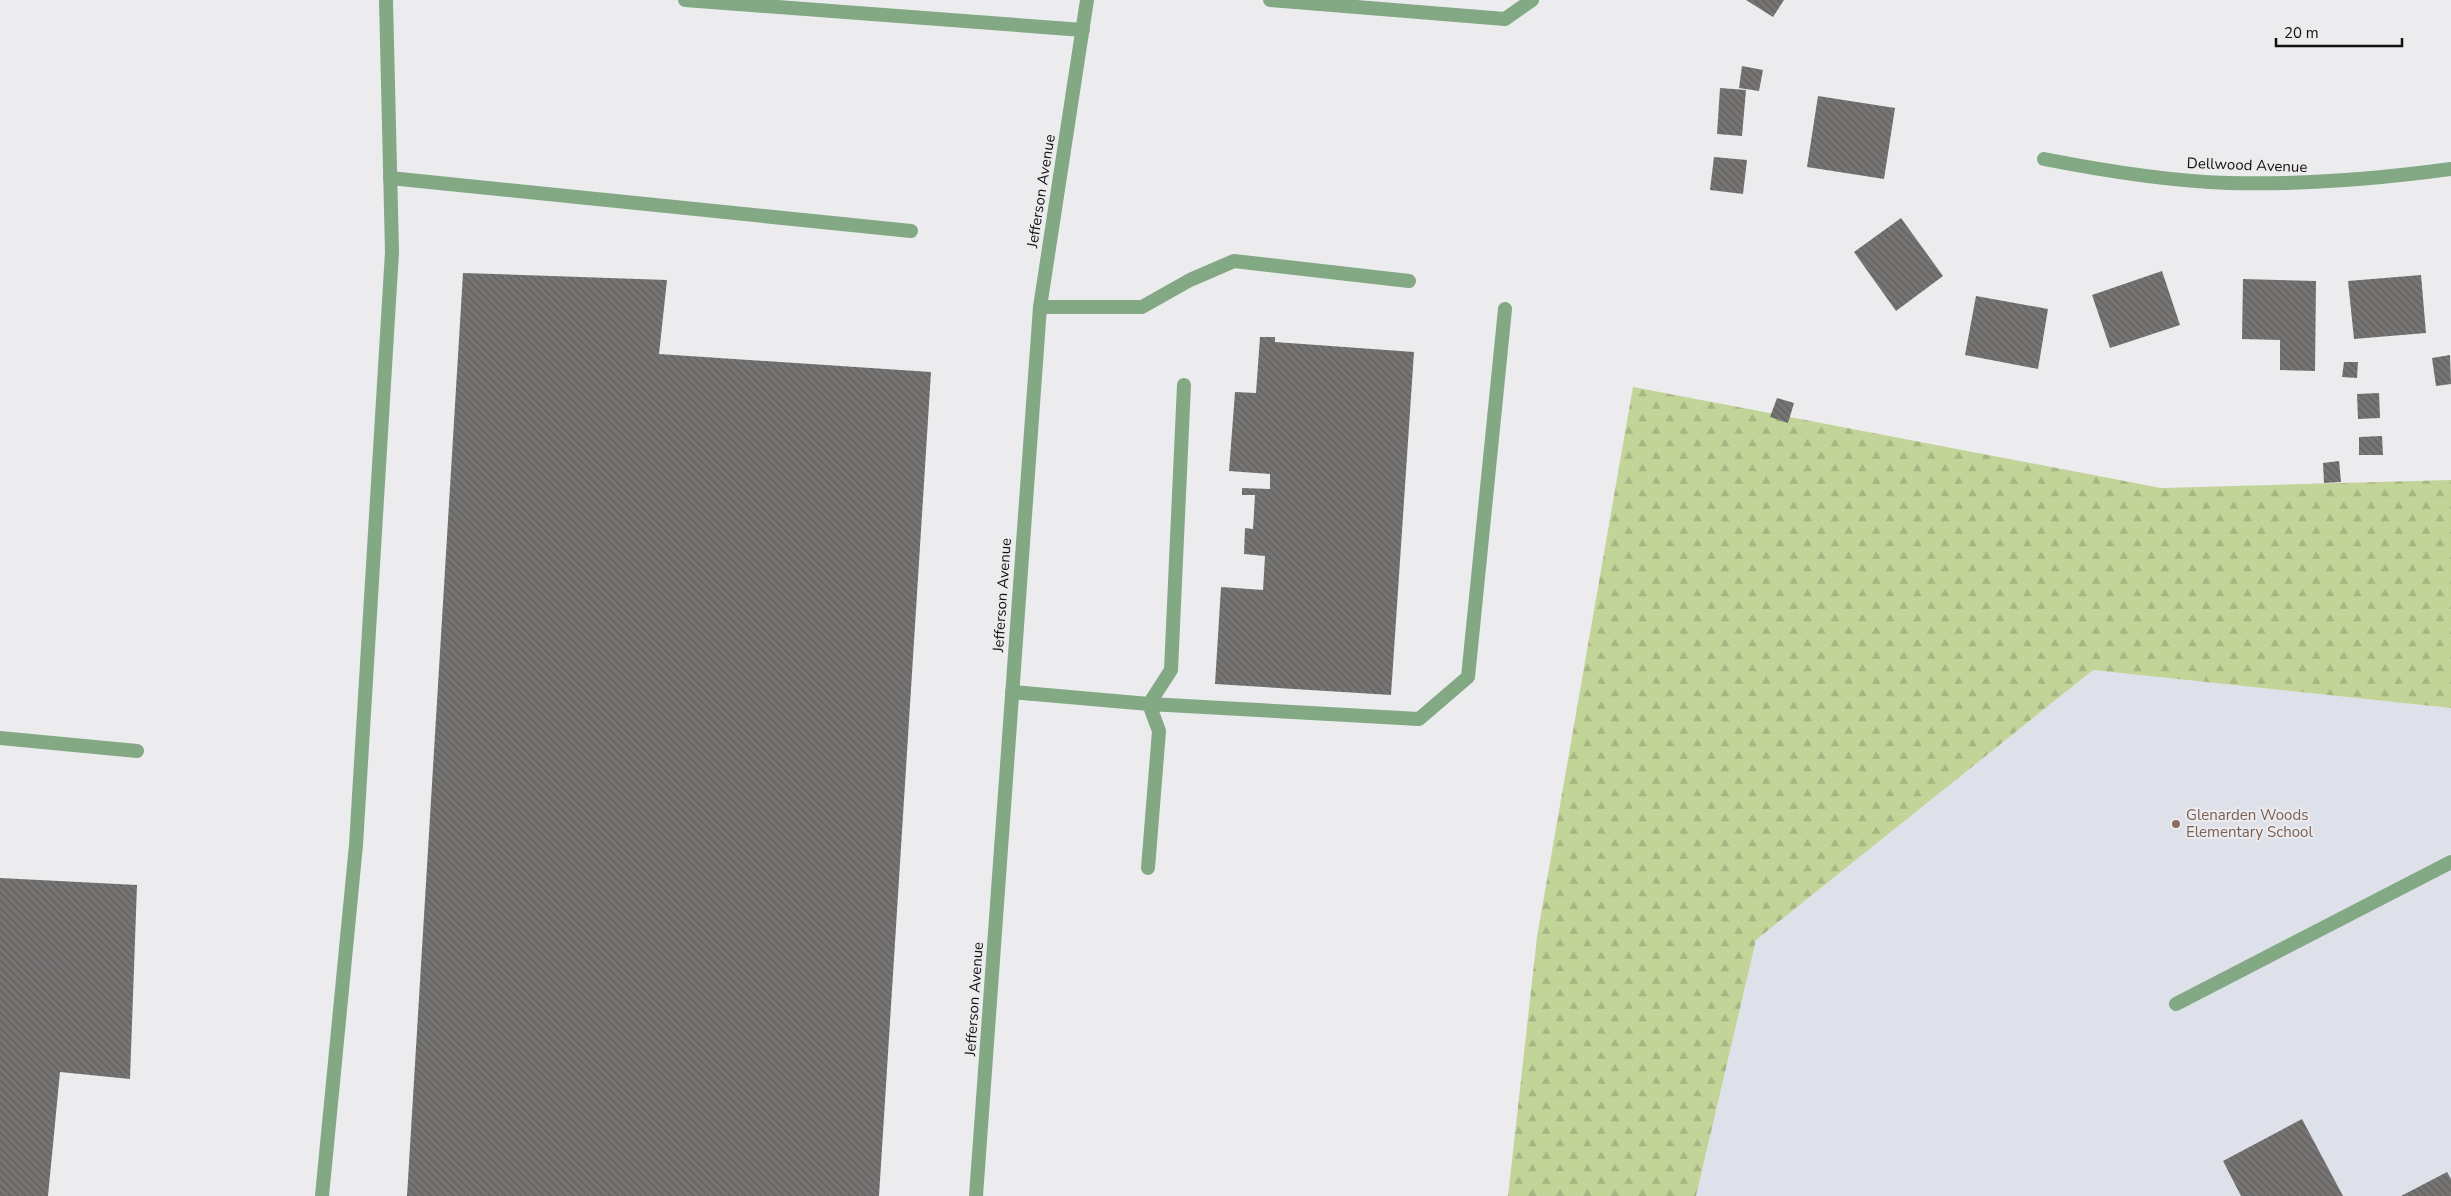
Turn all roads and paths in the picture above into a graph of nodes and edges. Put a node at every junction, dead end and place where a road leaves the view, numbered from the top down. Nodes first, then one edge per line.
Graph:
1 (386, 0) edge
2 (685, 0) edge
3 (1087, 0) edge
4 (1270, 0) edge
5 (1532, 0) edge
6 (1083, 30) junction
7 (2044, 159) dead end
8 (2451, 169) edge
9 (390, 178) junction
10 (911, 231) dead end
11 (1409, 281) dead end
12 (1040, 306) junction
13 (1505, 309) dead end
14 (1184, 385) dead end
15 (1012, 692) junction
16 (1149, 704) junction
17 (0, 738) edge
18 (137, 751) dead end
19 (2451, 862) edge
20 (1148, 868) dead end
21 (2176, 1004) dead end
22 (322, 1196) edge
23 (976, 1196) edge

1 - 9 street
2 - 6 street
3 - 6 street, Jefferson Avenue
4 - 5 street
6 - 12 street, Jefferson Avenue
7 - 8 street, Dellwood Avenue
9 - 10 street
9 - 22 street
11 - 12 street
12 - 15 street, Jefferson Avenue
13 - 16 street
14 - 16 street
15 - 16 street
15 - 23 street, Jefferson Avenue
16 - 20 street
17 - 18 street
19 - 21 street

